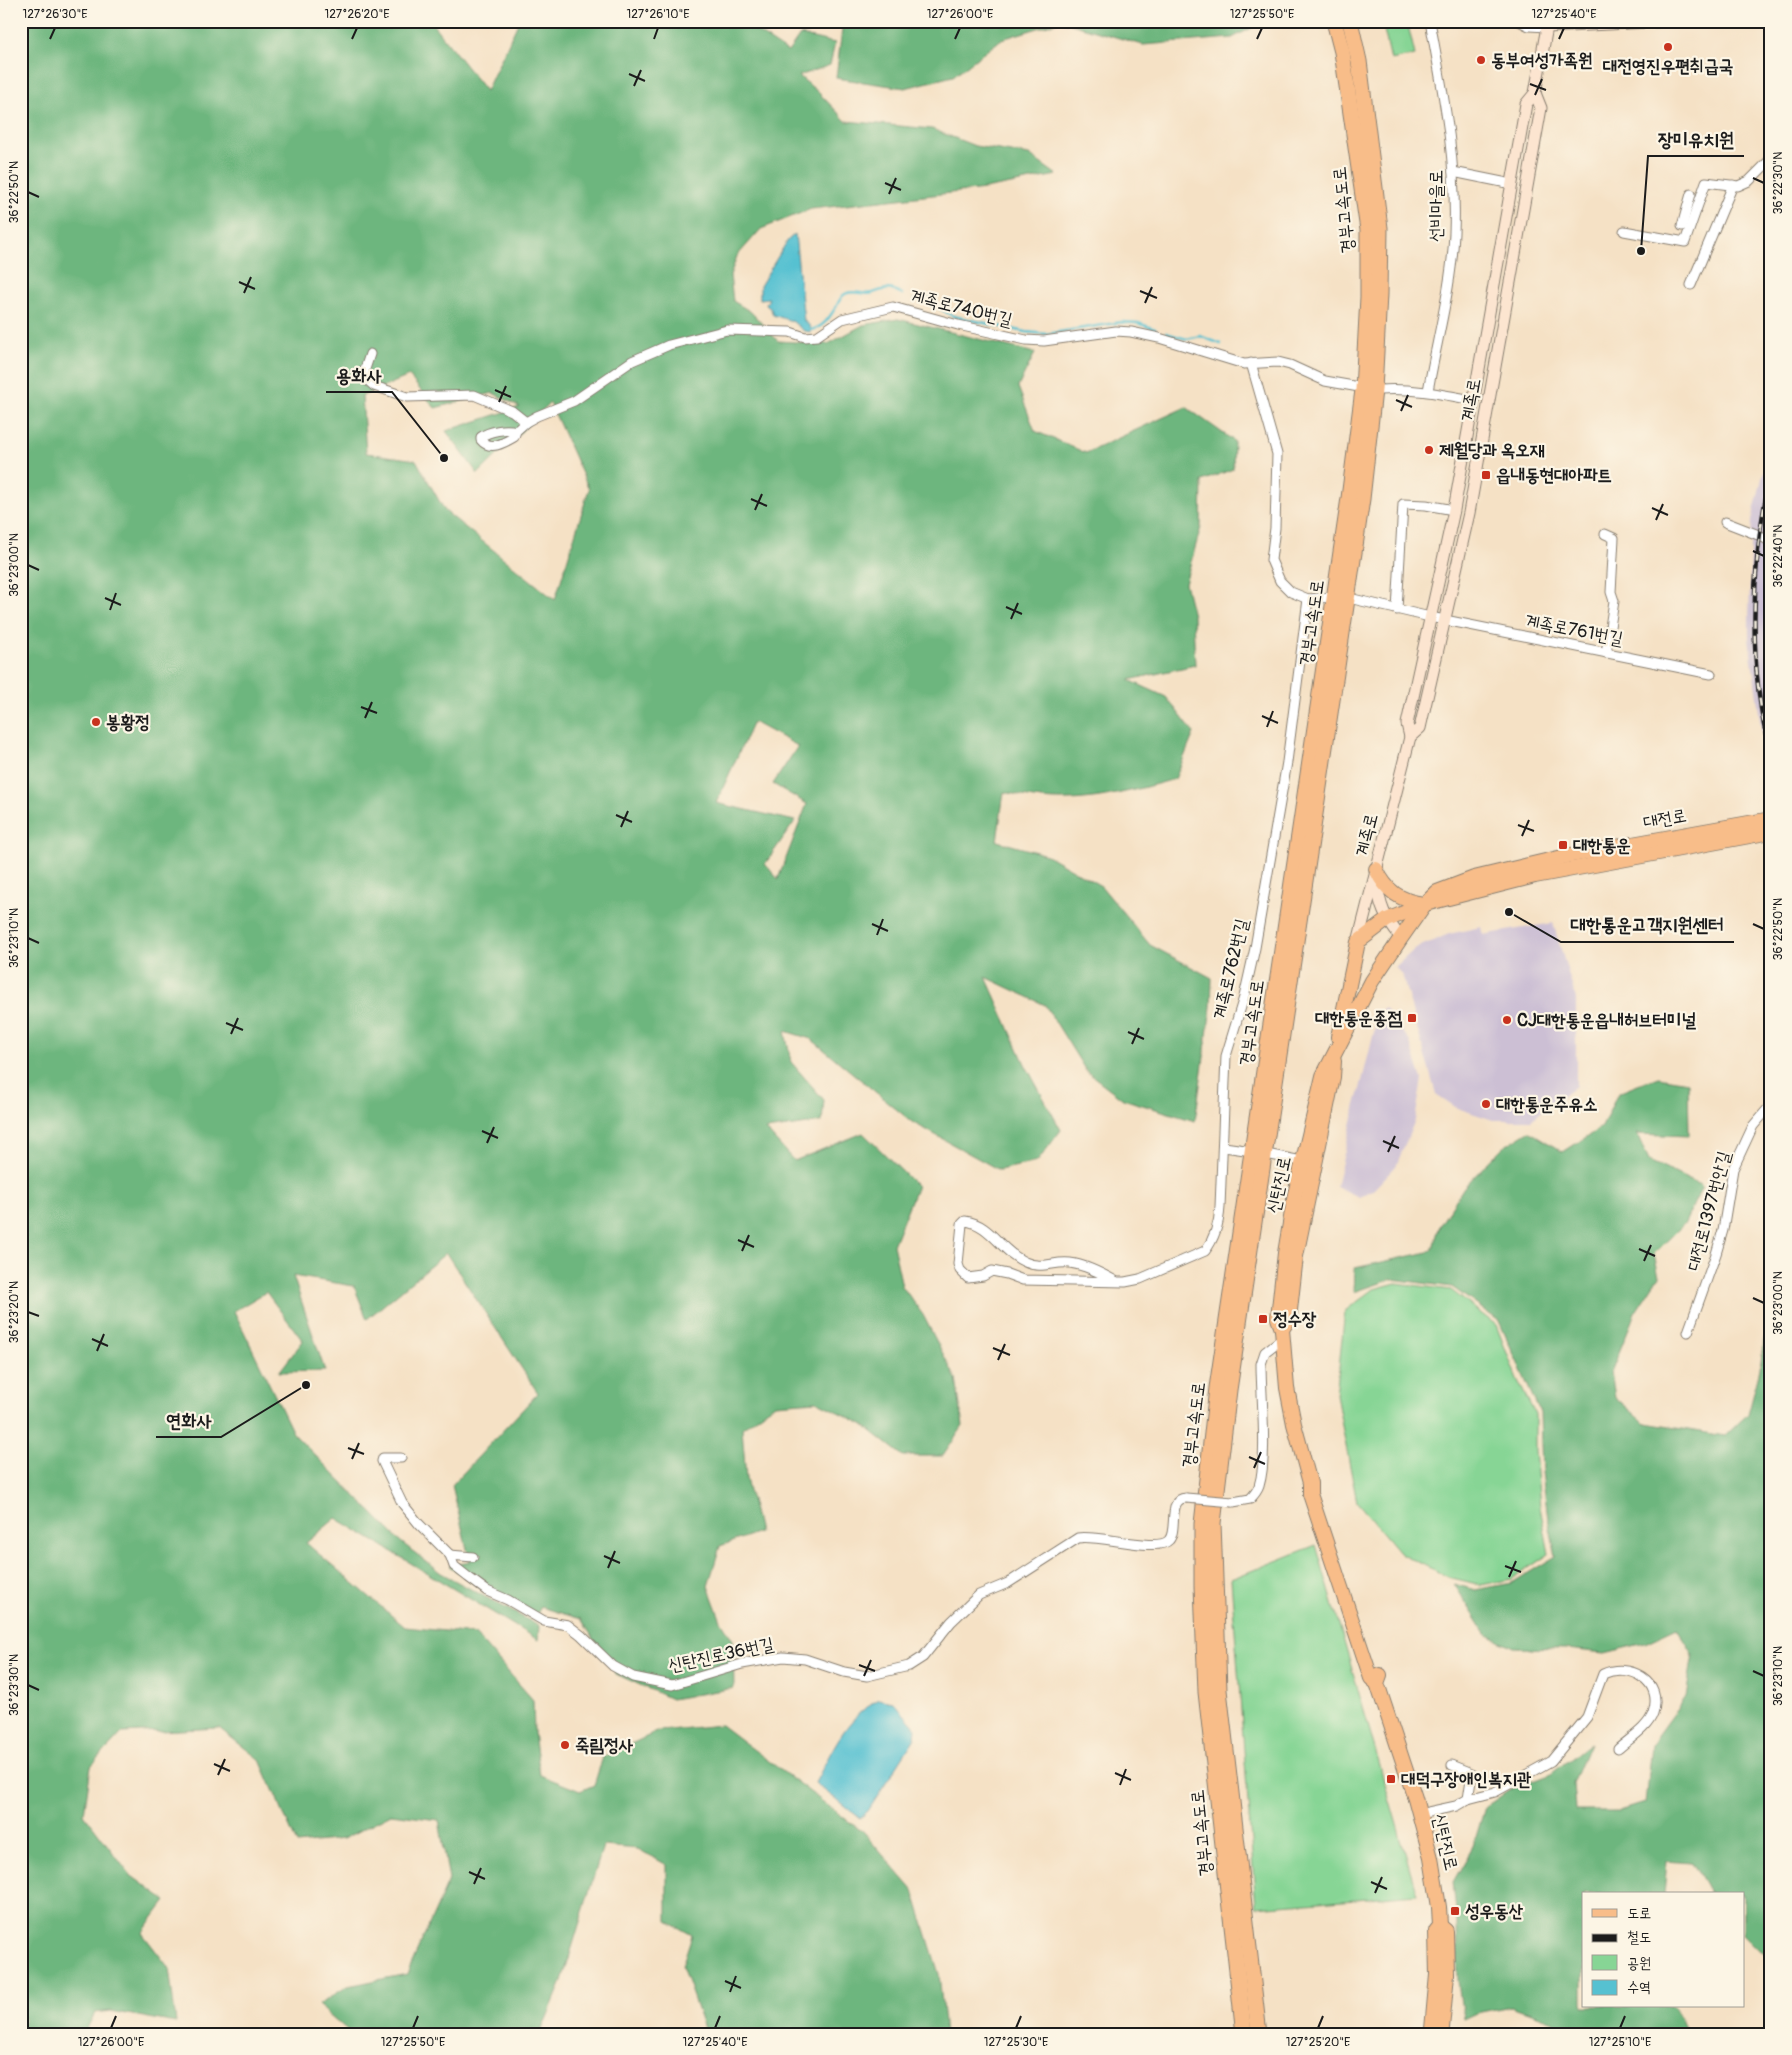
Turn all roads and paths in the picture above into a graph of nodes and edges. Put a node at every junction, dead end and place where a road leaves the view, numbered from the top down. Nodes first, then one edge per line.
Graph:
1 (1334, 21) edge
2 (1350, 21) edge
3 (1430, 21) edge
4 (1519, 21) edge
5 (1671, 21) edge
6 (1547, 24) edge
7 (1535, 93) junction
8 (1771, 159) edge
9 (1453, 172) junction
10 (1512, 184) junction
11 (1733, 186) junction
12 (1690, 194) dead end
13 (1682, 226) dead end
14 (1624, 231) dead end
15 (1691, 285) dead end
16 (370, 354) dead end
17 (1251, 364) junction
18 (1359, 387) dead end
19 (1380, 390) dead end
20 (1428, 390) junction
21 (1473, 400) junction
22 (526, 422) junction
23 (515, 434) dead end
24 (1454, 510) junction
25 (1726, 522) dead end
26 (1605, 534) dead end
27 (1771, 542) edge
28 (1333, 597) dead end
29 (1308, 599) junction
30 (1353, 599) dead end
31 (1396, 610) junction
32 (1430, 617) junction
33 (1445, 620) junction
34 (1606, 653) junction
35 (1711, 674) dead end
36 (1410, 737) junction
37 (1771, 819) edge
38 (1771, 832) edge
39 (1376, 869) junction
40 (1425, 904) junction
41 (1387, 920) junction
42 (1401, 938) junction
43 (1358, 942) junction
44 (1335, 1052) junction
45 (1771, 1105) edge
46 (1224, 1147) junction
47 (1244, 1150) dead end
48 (1272, 1155) dead end
49 (1302, 1161) junction
50 (1117, 1282) junction
51 (1688, 1332) dead end
52 (1282, 1334) junction
53 (401, 1458) dead end
54 (450, 1555) junction
55 (473, 1557) dead end
56 (1618, 1749) dead end
57 (1452, 1765) dead end
58 (1468, 1799) junction
59 (1419, 1814) junction
60 (1440, 1926) junction
61 (1244, 2034) edge
62 (1259, 2034) edge
63 (1434, 2034) edge
64 (1438, 2034) edge

1 - 61 highway, 경부고속도로
2 - 62 highway, 경부고속도로
3 - 9 street, 선비마을로
4 - 6 street
5 - 6 main road
6 - 7 main road, 계족로
7 - 10 main road, 계족로
7 - 33 main road, 계족로
8 - 11 street
9 - 10 street
9 - 20 street, 선비마을로
10 - 21 main road, 계족로
11 - 14 street
11 - 15 street
12 - 13 street
16 - 22 street
17 - 18 street, 계족로740번길
17 - 22 street, 계족로740번길
17 - 29 street
19 - 20 street
20 - 21 street
21 - 24 main road, 계족로
22 - 23 street, 계족로740번길
24 - 31 street
24 - 32 main road, 계족로
25 - 27 street
26 - 34 street
28 - 29 street
29 - 46 street, 계족로762번길
30 - 31 street
31 - 32 street
32 - 33 street, 계족로761번길
32 - 36 main road, 계족로
33 - 34 street, 계족로761번길
33 - 36 main road, 계족로
34 - 35 street, 계족로761번길
36 - 39 main road, 계족로
37 - 40 main road, 대전로
38 - 40 main road, 대전로
39 - 40 main road
39 - 41 main road
39 - 43 main road, 계족로
40 - 41 main road, 대전로
40 - 42 main road
41 - 42 main road
41 - 43 main road, 대전로
42 - 44 main road
43 - 44 main road, 신탄진로
44 - 49 main road, 신탄진로
44 - 52 main road, 신탄진로
45 - 51 street, 대전로1397번안길
46 - 47 street
46 - 50 street, 계족로762번길
48 - 49 street
49 - 52 main road, 신탄진로
50 - 50 street, 계족로762번길
52 - 54 street, 신탄진로36번길, bridge
52 - 59 main road, 신탄진로
53 - 54 street, 신탄진로36번길
54 - 55 street
56 - 58 street
57 - 58 street
58 - 59 street
59 - 60 main road, 신탄진로
60 - 63 main road, 신탄진로
60 - 64 main road, 신탄진로

